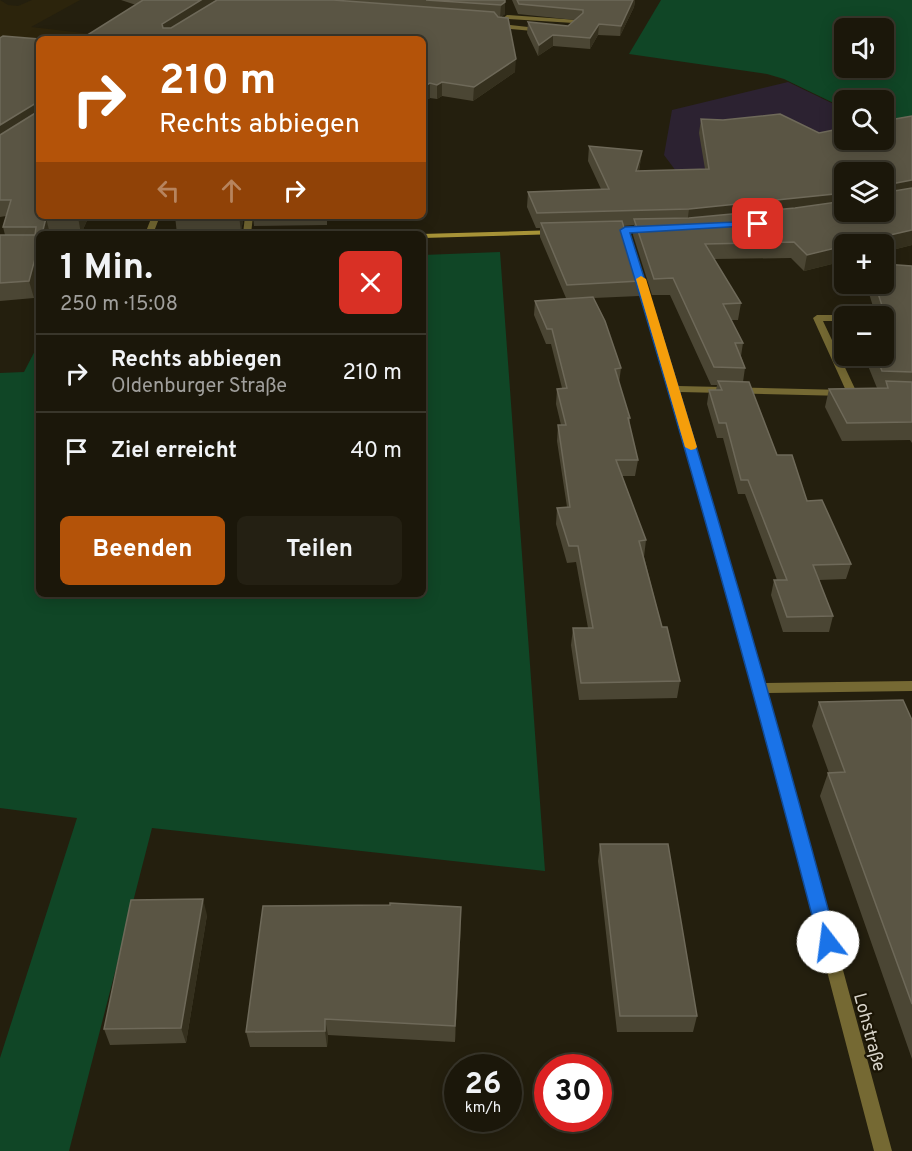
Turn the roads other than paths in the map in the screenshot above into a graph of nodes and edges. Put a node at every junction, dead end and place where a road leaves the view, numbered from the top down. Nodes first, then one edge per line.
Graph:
1 (490, 21) edge
2 (502, 22) junction
3 (556, 31) edge
4 (568, 32) edge
5 (658, 229) edge
6 (625, 230) junction
7 (603, 231) edge
8 (572, 232) edge
9 (426, 236) edge
10 (834, 318) edge
11 (834, 350) edge
12 (843, 366) edge
13 (674, 389) junction
14 (912, 686) edge
15 (760, 688) junction
16 (883, 1151) edge

1 - 2 street
2 - 3 street
2 - 4 street
5 - 6 main road
6 - 7 main road
6 - 13 street, Lohstraße
8 - 9 main road
10 - 11 street
12 - 13 street
13 - 15 street, Lohstraße
14 - 15 street
15 - 16 street, Lohstraße

